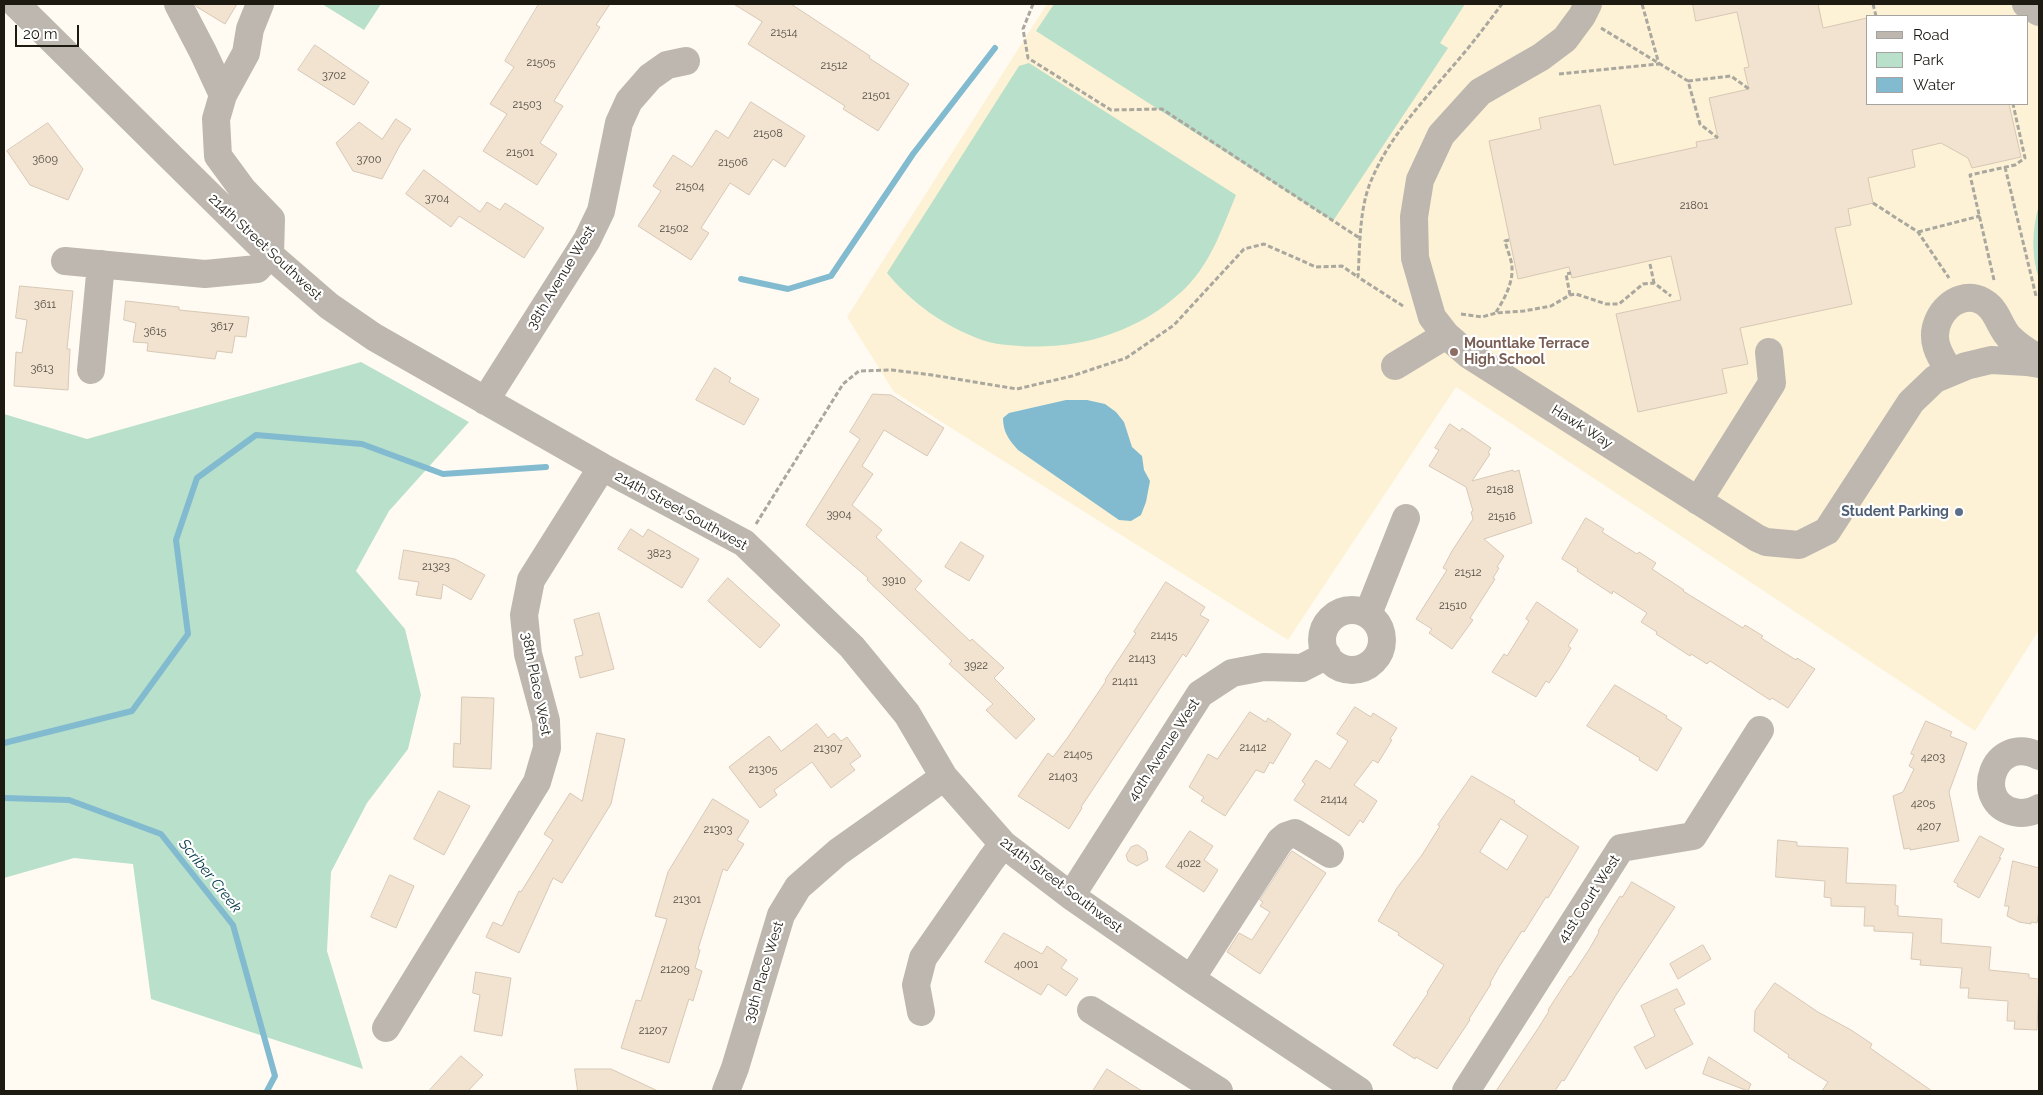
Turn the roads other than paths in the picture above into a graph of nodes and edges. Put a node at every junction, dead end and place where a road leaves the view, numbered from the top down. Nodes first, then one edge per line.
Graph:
1 (16, 4) edge
2 (178, 4) edge
3 (260, 4) edge
4 (2026, 4) edge
5 (1585, 10) edge
6 (2039, 12) edge
7 (686, 60) dead end
8 (222, 95) junction
9 (270, 255) junction
10 (65, 261) dead end
11 (101, 264) junction
12 (1439, 326) junction
13 (1769, 352) dead end
14 (2039, 359) edge
15 (2039, 364) edge
16 (1395, 366) dead end
17 (90, 370) dead end
18 (1950, 372) junction
19 (485, 400) junction
20 (602, 467) junction
21 (1698, 501) junction
22 (1406, 518) dead end
23 (1368, 614) junction
24 (1327, 655) junction
25 (1760, 730) dead end
26 (2039, 756) edge
27 (944, 778) junction
28 (2039, 808) edge
29 (1004, 844) junction
30 (1330, 854) dead end
31 (1071, 896) junction
32 (1191, 979) junction
33 (1091, 1010) dead end
34 (921, 1012) dead end
35 (386, 1028) dead end
36 (726, 1091) edge
37 (1219, 1091) edge
38 (1357, 1091) edge
39 (1466, 1091) edge

1 - 9 street, 214th Street Southwest
2 - 8 street
3 - 8 street
4 - 6 street
5 - 12 street
7 - 19 street, 38th Avenue West
8 - 9 street
9 - 11 street
9 - 19 street, 214th Street Southwest
10 - 11 street
11 - 17 street
12 - 16 street
12 - 21 street, Hawk Way
13 - 21 street
14 - 18 street
15 - 18 street, Hawk Way
18 - 21 street, Hawk Way
19 - 20 street, 214th Street Southwest
20 - 27 street, 214th Street Southwest
20 - 35 street, 38th Place West
22 - 23 street
23 - 24 street
23 - 24 street
24 - 31 street, 40th Avenue West
25 - 39 street, 41st Court West
26 - 28 street
27 - 29 street, 214th Street Southwest
27 - 36 street, 39th Place West
29 - 31 street, 214th Street Southwest
29 - 34 street
30 - 32 street
31 - 32 street, 214th Street Southwest
32 - 38 street, 214th Street Southwest
33 - 37 street

